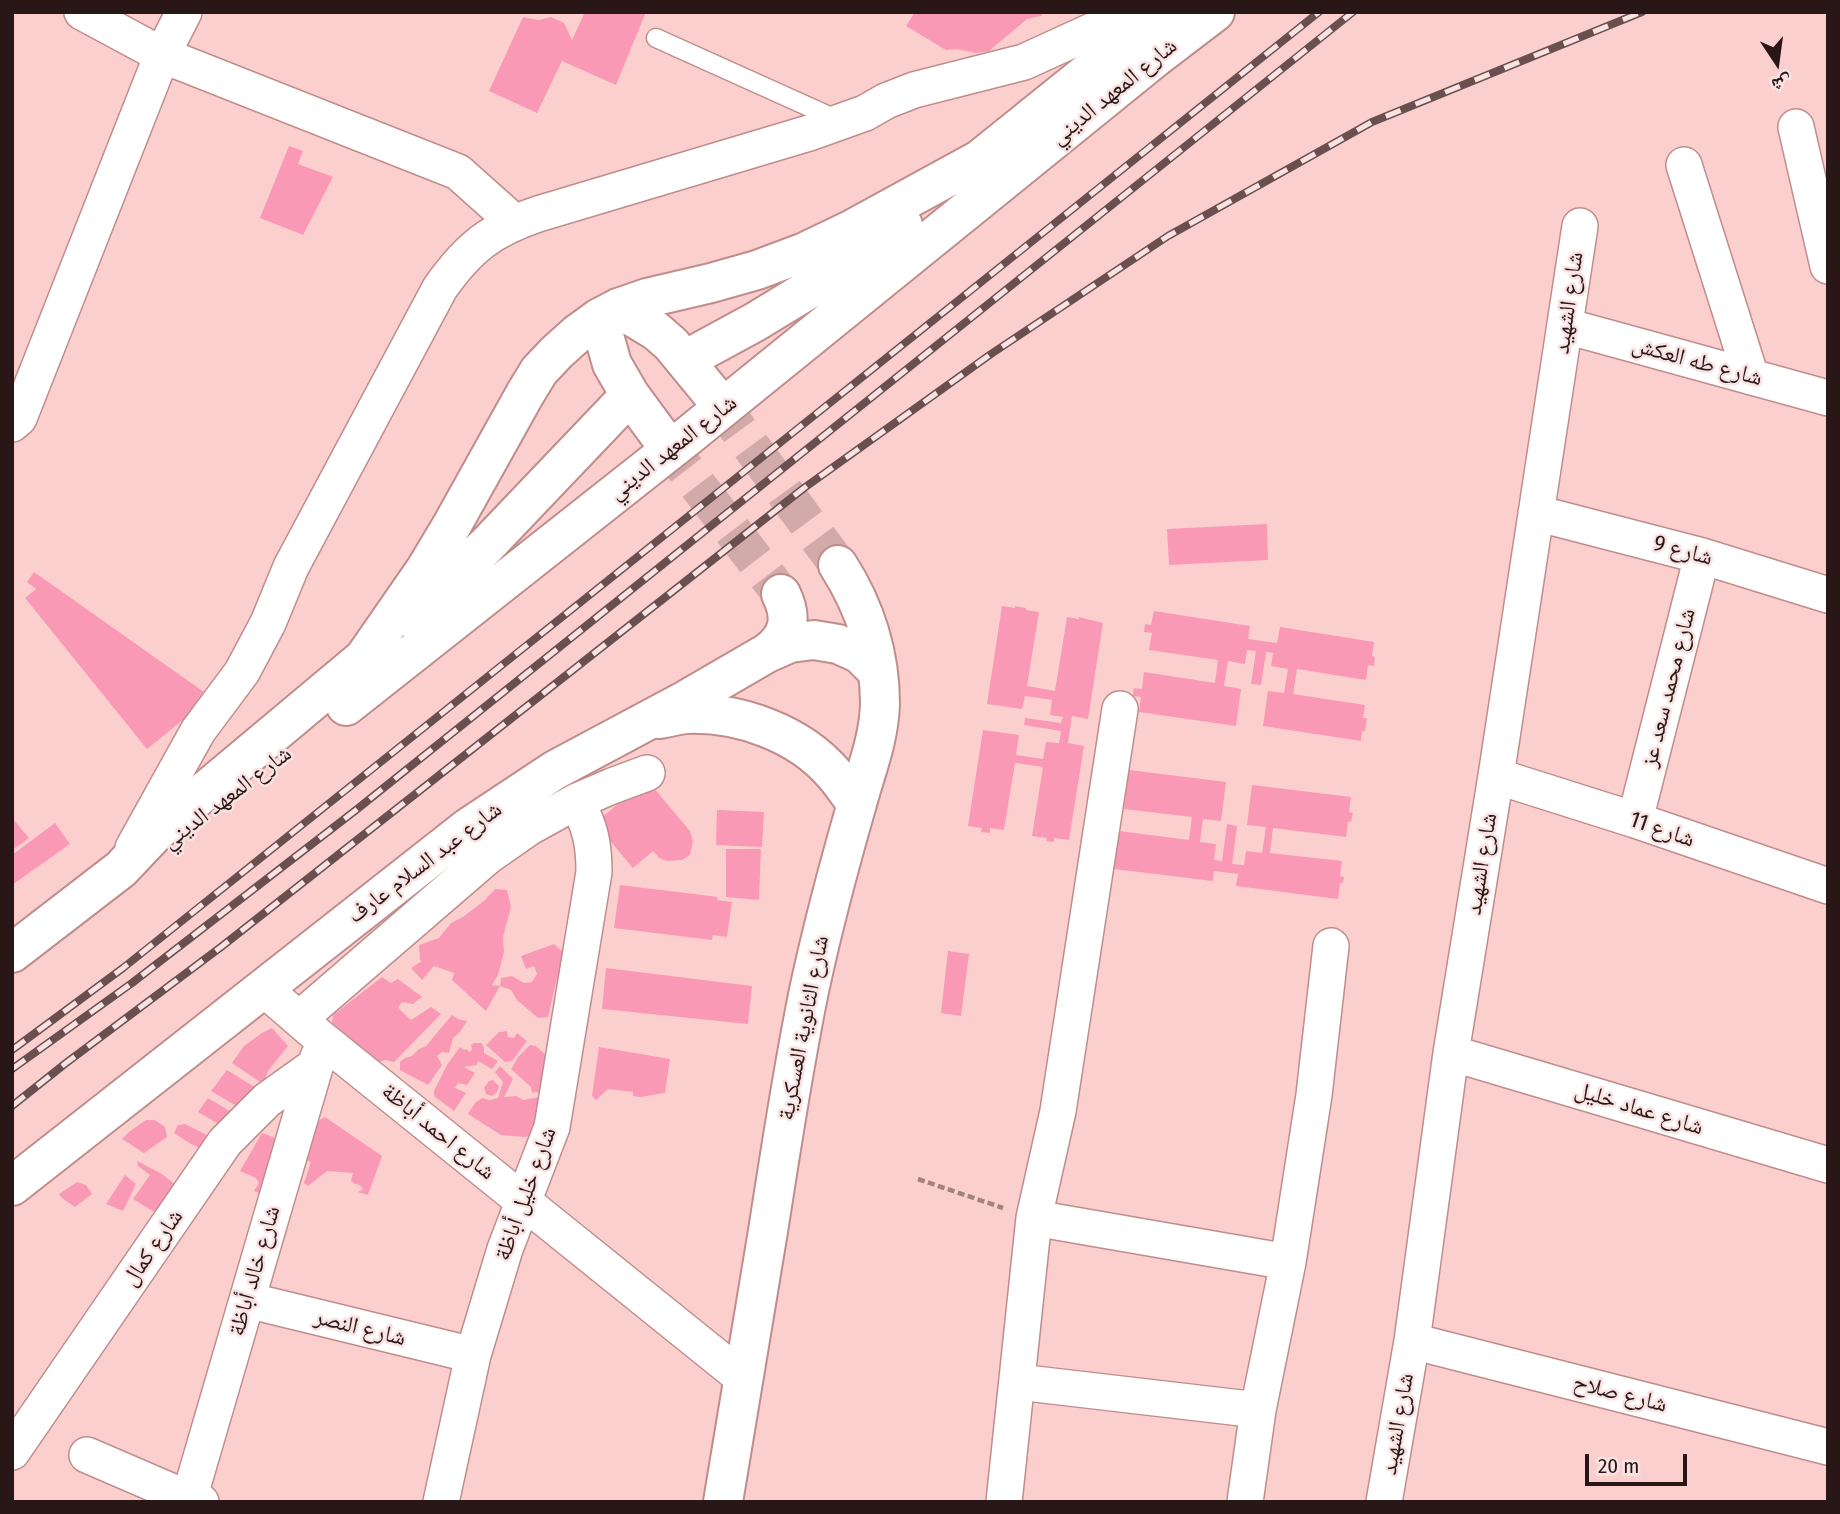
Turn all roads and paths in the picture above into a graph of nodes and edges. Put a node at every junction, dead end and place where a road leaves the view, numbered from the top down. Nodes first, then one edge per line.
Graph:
1 (82, 12) edge
2 (184, 12) edge
3 (1163, 12) edge
4 (1214, 12) edge
5 (656, 38) dead end
6 (162, 55) junction
7 (841, 122) junction
8 (1796, 127) dead end
9 (979, 160) junction
10 (1684, 165) dead end
11 (514, 222) junction
12 (1580, 226) dead end
13 (1828, 266) edge
14 (609, 313) junction
15 (1566, 326) junction
16 (685, 360) junction
17 (1751, 377) junction
18 (630, 396) junction
19 (1828, 398) edge
20 (717, 400) tunnel mouth
21 (12, 424) edge
22 (663, 440) tunnel mouth
23 (1536, 513) junction
24 (1702, 556) junction
25 (838, 565) tunnel mouth
26 (781, 594) tunnel mouth
27 (1828, 595) edge
28 (768, 653) junction
29 (364, 658) junction
30 (877, 671) junction
31 (1119, 709) dead end
32 (646, 721) junction
33 (647, 773) dead end
34 (1496, 776) junction
35 (577, 801) junction
36 (857, 804) junction
37 (1635, 820) junction
38 (121, 869) junction
39 (1828, 886) edge
40 (1331, 946) dead end
41 (12, 953) edge
42 (264, 989) junction
43 (313, 1041) junction
44 (1451, 1053) junction
45 (1828, 1165) edge
46 (918, 1179) dead end
47 (12, 1186) edge
48 (524, 1201) junction
49 (1034, 1218) junction
50 (1288, 1262) junction
51 (247, 1300) junction
52 (1412, 1341) junction
53 (473, 1355) junction
54 (744, 1379) junction
55 (1018, 1382) junction
56 (1258, 1410) junction
57 (1828, 1447) edge
58 (12, 1452) edge
59 (87, 1455) dead end
60 (192, 1501) edge
61 (442, 1502) edge
62 (723, 1502) edge
63 (1004, 1502) edge
64 (1245, 1502) edge
65 (1384, 1502) edge

1 - 6 street
2 - 6 street
3 - 7 street
3 - 9 main road, شارع المعهد الديني
4 - 38 main road, شارع المعهد الديني
5 - 7 lane
6 - 11 street
6 - 21 street
7 - 11 street
8 - 13 street
9 - 14 main road, شارع المعهد الديني
9 - 16 main road
10 - 17 street
11 - 38 street
12 - 15 street, شارع الشهيد
14 - 16 main road
14 - 18 main road
14 - 29 main road, شارع المعهد الديني
15 - 17 street, شارع طه العكش
15 - 23 street, شارع الشهيد
16 - 20 main road
17 - 19 street, شارع طه العكش
18 - 22 main road
18 - 29 main road
23 - 24 street, شارع 9
23 - 34 street, شارع الشهيد
24 - 27 street, شارع 9
24 - 37 street, شارع محمد سعد عز
25 - 30 main road, شارع الثانوية العسكرية
26 - 28 main road
28 - 30 main road, شارع عبد السلام عارف
28 - 32 main road, شارع عبد السلام عارف
29 - 38 main road, شارع المعهد الديني
30 - 36 main road, شارع الثانوية العسكرية
31 - 49 street
32 - 36 main road
32 - 42 main road, شارع عبد السلام عارف
33 - 35 street, شارع عبد السلام عارف
34 - 37 street, شارع 11
34 - 44 street, شارع الشهيد
35 - 43 street, شارع عبد السلام عارف
35 - 48 street, شارع خليل أباظة
36 - 54 main road, شارع الثانوية العسكرية
37 - 39 street, شارع 11
38 - 41 main road, شارع المعهد الديني
40 - 50 street
42 - 43 street, شارع احمد أباظة
42 - 47 main road, شارع عبد السلام عارف
43 - 48 street, شارع احمد أباظة
43 - 51 street, شارع خالد أباظة
43 - 58 street, شارع كمال
44 - 45 street, شارع عماد خليل
44 - 52 street, شارع الشهيد
46 - 49 path
48 - 53 street, شارع خليل أباظة
48 - 54 street, شارع احمد أباظة
49 - 50 street
49 - 55 street
50 - 56 street
51 - 53 street, شارع النصر
51 - 60 street, شارع خالد أباظة
52 - 57 street, شارع صلاح
52 - 65 street, شارع الشهيد
53 - 61 street, شارع خليل أباظة
54 - 62 main road, شارع الثانوية العسكرية
55 - 56 street
55 - 63 street
56 - 64 street
59 - 60 street

